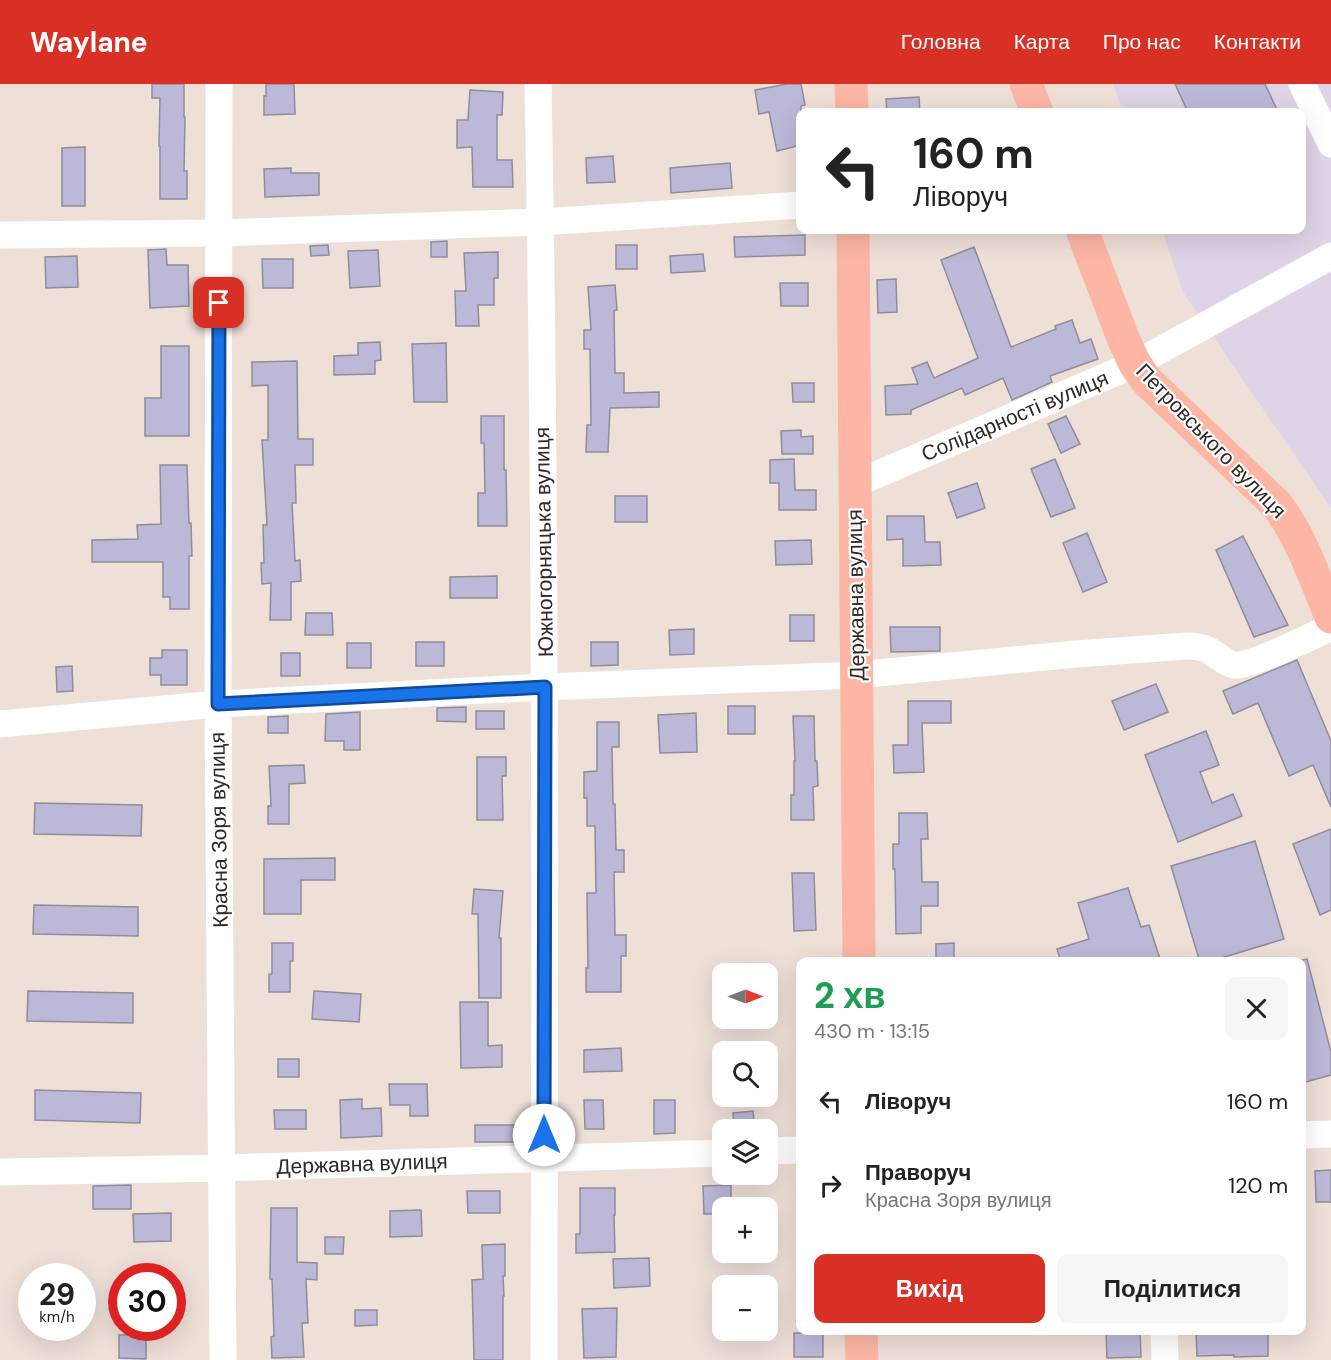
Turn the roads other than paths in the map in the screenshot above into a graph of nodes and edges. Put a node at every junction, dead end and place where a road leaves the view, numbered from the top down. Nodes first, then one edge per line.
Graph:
1 (219, 84) edge
2 (538, 84) edge
3 (851, 84) edge
4 (1026, 84) edge
5 (1302, 84) edge
6 (852, 108) edge
7 (1035, 108) edge
8 (1331, 144) edge
9 (796, 205) edge
10 (541, 222) junction
11 (219, 232) junction
12 (853, 234) edge
13 (1084, 234) edge
14 (0, 235) edge
15 (1331, 256) edge
16 (1135, 364) junction
17 (855, 484) junction
18 (1331, 617) edge
19 (1331, 627) edge
20 (857, 675) junction
21 (545, 687) junction
22 (218, 704) junction
23 (0, 724) edge
24 (859, 957) edge
25 (1331, 1134) edge
26 (1306, 1135) edge
27 (796, 1150) edge
28 (778, 1151) edge
29 (712, 1153) edge
30 (544, 1158) junction
31 (223, 1168) junction
32 (0, 1172) edge
33 (861, 1335) edge
34 (1164, 1335) edge
35 (223, 1360) edge
36 (544, 1360) edge
37 (862, 1360) edge
38 (1165, 1360) edge

1 - 11 street, Красна Зоря вулиця
2 - 10 street, Южногорняцька вулиця
3 - 6 main road
4 - 7 main road
5 - 8 street
9 - 10 street
10 - 11 street
10 - 21 street, Южногорняцька вулиця
11 - 14 street
11 - 22 street, Красна Зоря вулиця
12 - 17 main road, Державна вулиця
13 - 16 main road, Петровського вулиця
15 - 16 street, Солідарності вулиця
16 - 17 street, Солідарності вулиця
16 - 18 main road, Петровського вулиця
17 - 20 main road, Державна вулиця
19 - 20 street
20 - 21 street
20 - 24 main road, Державна вулиця
21 - 22 street
21 - 30 street, Южногорняцька вулиця
22 - 23 street
22 - 31 street, Красна Зоря вулиця
25 - 26 street
27 - 28 street
29 - 30 street, Державна вулиця
30 - 31 street, Державна вулиця
30 - 36 street, Южногорняцька вулиця
31 - 32 street, Державна вулиця
31 - 35 street, Красна Зоря вулиця
33 - 37 main road
34 - 38 street

